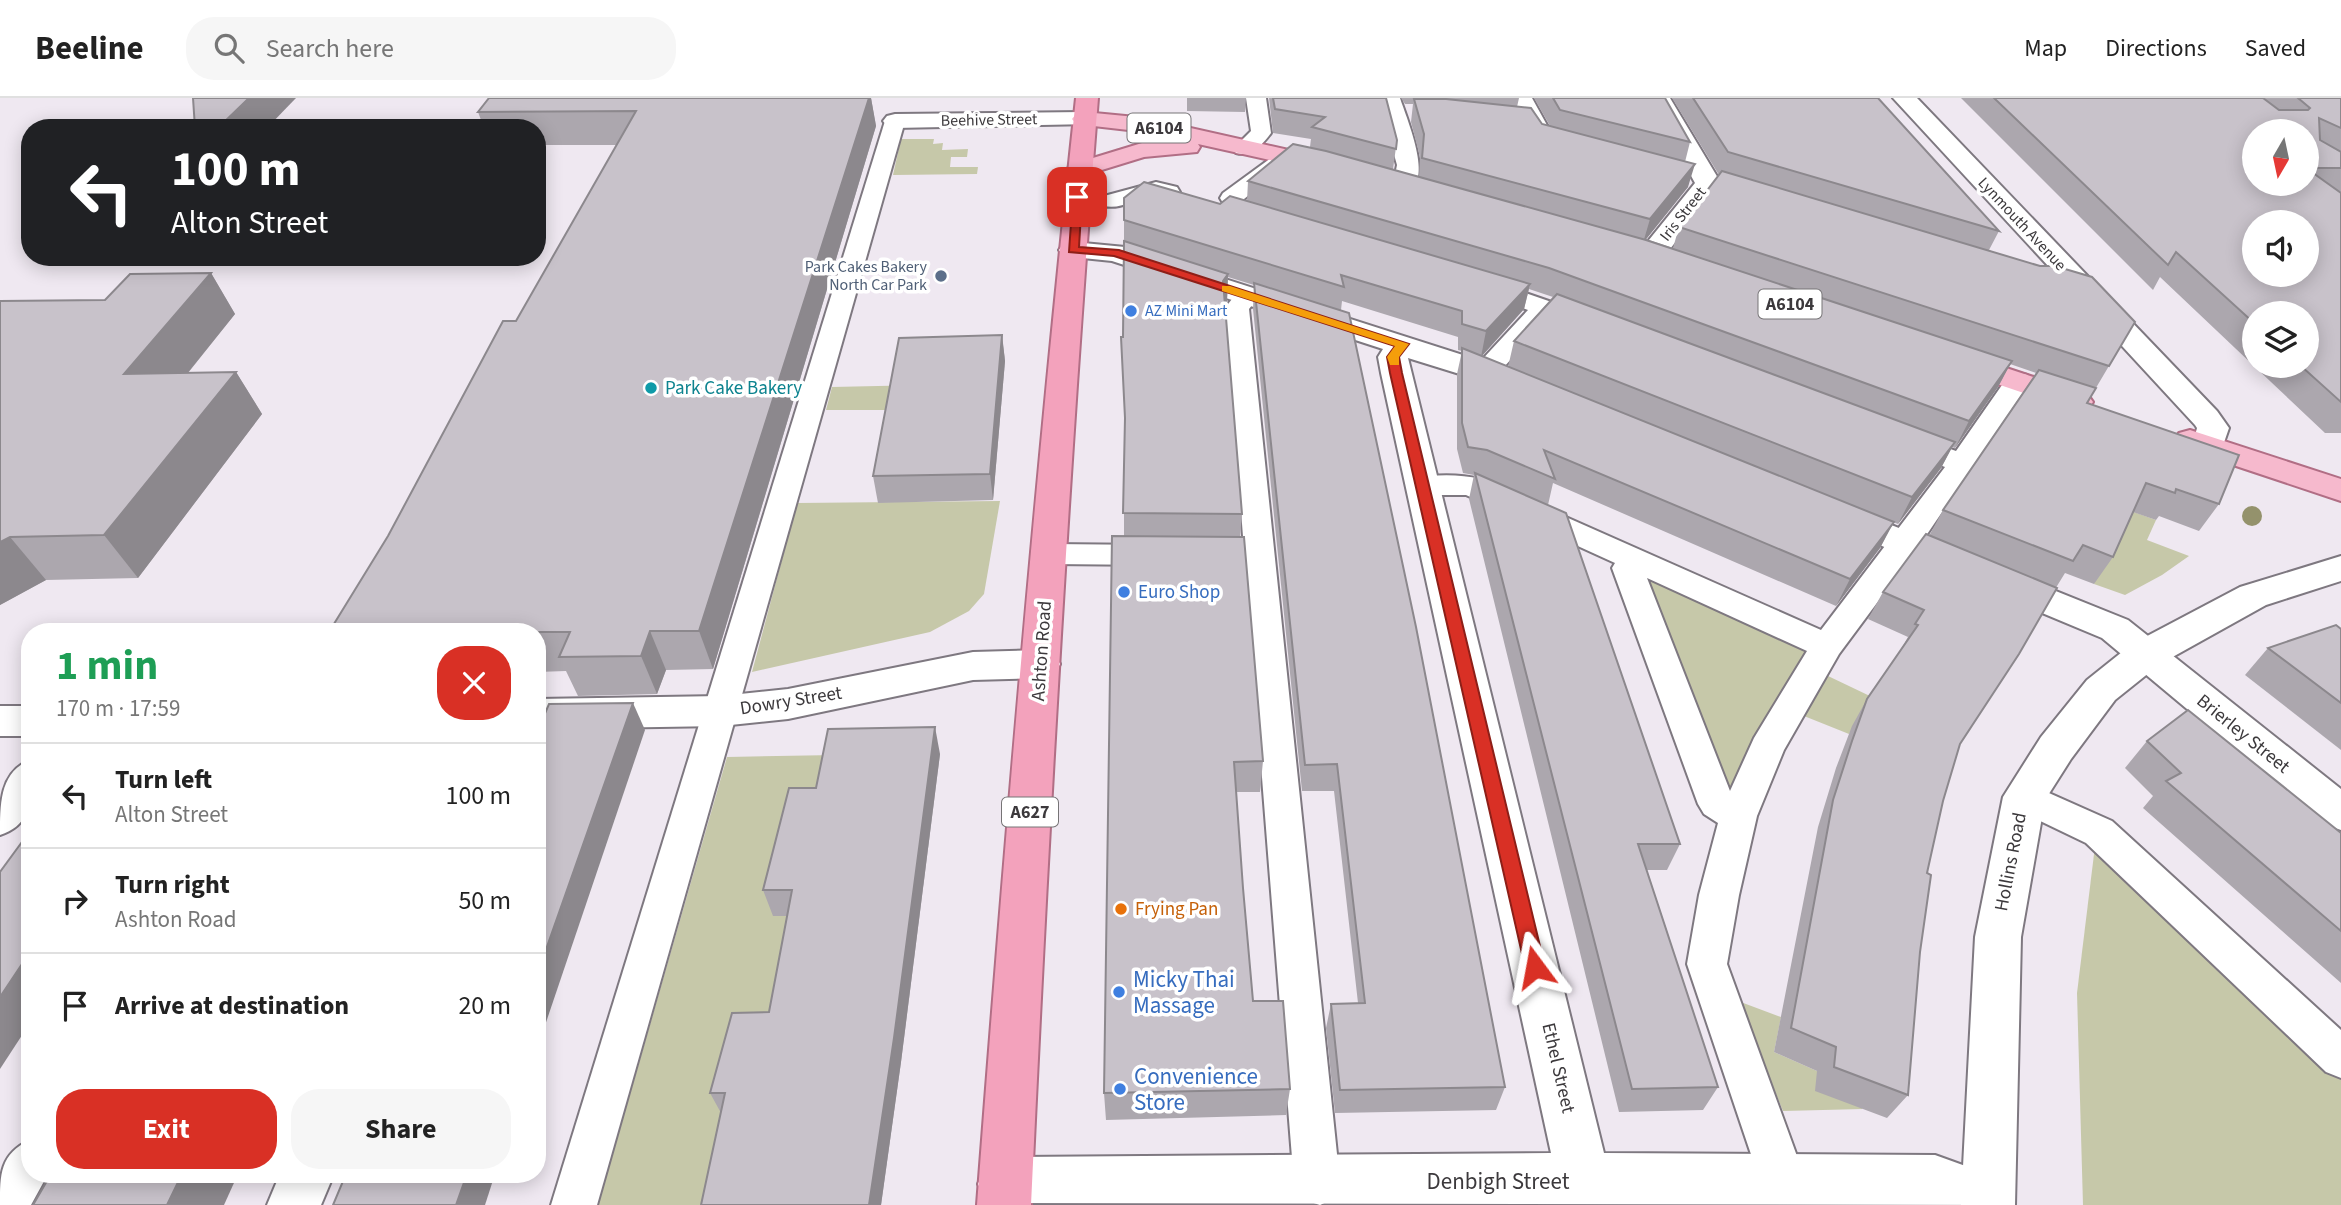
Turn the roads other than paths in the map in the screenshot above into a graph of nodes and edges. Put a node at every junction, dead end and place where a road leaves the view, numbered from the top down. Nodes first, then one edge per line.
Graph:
1 (1256, 98) edge
2 (1522, 98) edge
3 (1659, 98) edge
4 (1904, 98) edge
5 (1392, 106) edge
6 (1085, 108) edge
7 (1419, 113) edge
8 (1507, 120) edge
9 (895, 121) joint
10 (1533, 122) junction
11 (1238, 147) junction
12 (1572, 147) edge
13 (1284, 156) junction
14 (1079, 170) junction
15 (1681, 176) edge
16 (1388, 182) joint
17 (1708, 183) junction
18 (1732, 191) edge
19 (1112, 201) dead end
20 (1073, 250) junction
21 (1649, 257) edge
22 (1468, 281) edge
23 (2050, 283) edge
24 (2078, 283) junction
25 (1248, 295) junction
26 (1545, 306) junction
27 (1610, 330) edge
28 (1403, 344) junction
29 (1930, 352) edge
30 (1486, 372) junction
31 (2018, 381) junction
32 (1537, 392) edge
33 (2106, 412) edge
34 (2170, 433) edge
35 (1884, 434) edge
36 (2208, 447) junction
37 (1962, 463) junction
38 (1423, 486) junction
39 (2341, 490) edge
40 (1817, 506) edge
41 (1906, 542) junction
42 (1050, 554) junction
43 (1189, 555) edge
44 (1635, 559) junction
45 (2335, 574) edge
46 (1827, 646) junction
47 (2146, 654) junction
48 (1041, 664) junction
49 (721, 711) junction
50 (546, 714) edge
51 (0, 721) edge
52 (21, 721) edge
53 (21, 789) edge
54 (2024, 797) junction
55 (2341, 813) edge
56 (1738, 816) junction
57 (0, 818) edge
58 (2341, 1058) edge
59 (21, 1178) edge
60 (1584, 1180) junction
61 (1783, 1181) junction
62 (303, 1183) edge
63 (1332, 1190) edge
64 (1652, 1192) edge
65 (1004, 1195) edge
66 (1988, 1202) edge
67 (4, 1205) edge
68 (293, 1205) edge
69 (573, 1205) edge

1 - 11 lane
2 - 10 lane
3 - 17 street, Iris Street
4 - 24 street, Lynmouth Avenue
5 - 7 lane
5 - 16 street
6 - 9 street, Beehive Street
6 - 11 main road, A6104
6 - 14 highway, Ashton Road / A627
8 - 10 lane
9 - 49 lane
10 - 12 lane
11 - 13 main road, A6104
11 - 14 main road
13 - 16 main road, A6104
13 - 19 lane
14 - 20 highway, Ashton Road / A627
15 - 17 lane
17 - 18 lane
17 - 21 street, Iris Street
20 - 25 street
20 - 42 highway, Ashton Road / A627
22 - 26 lane
23 - 24 lane
24 - 36 street, Lynmouth Avenue
25 - 28 street
25 - 63 lane
26 - 27 lane
26 - 30 lane
28 - 30 street
28 - 38 street, Ethel Street
29 - 31 main road
30 - 32 street
31 - 33 main road
31 - 37 lane
34 - 36 main road
35 - 37 lane
36 - 39 main road
37 - 41 lane
38 - 44 lane
38 - 60 street, Ethel Street
40 - 41 street, Brierley Street
41 - 46 lane
41 - 47 street, Brierley Street
42 - 43 lane
42 - 48 highway, Ashton Road / A627
44 - 46 lane
44 - 56 lane
45 - 47 street, Hollins Road
46 - 56 lane
47 - 54 street, Hollins Road
47 - 55 street, Brierley Street
48 - 49 street, Dowry Street
48 - 65 highway, Ashton Road / A627
49 - 50 street, Dowry Street
49 - 69 lane
51 - 52 street
53 - 57 street
54 - 58 lane
54 - 66 street, Hollins Road
56 - 61 lane
59 - 67 lane
60 - 63 street, Denbigh Street
60 - 64 street, Denbigh Street
61 - 64 street, Denbigh Street
61 - 66 street, Denbigh Street
62 - 68 street
63 - 65 street, Denbigh Street

